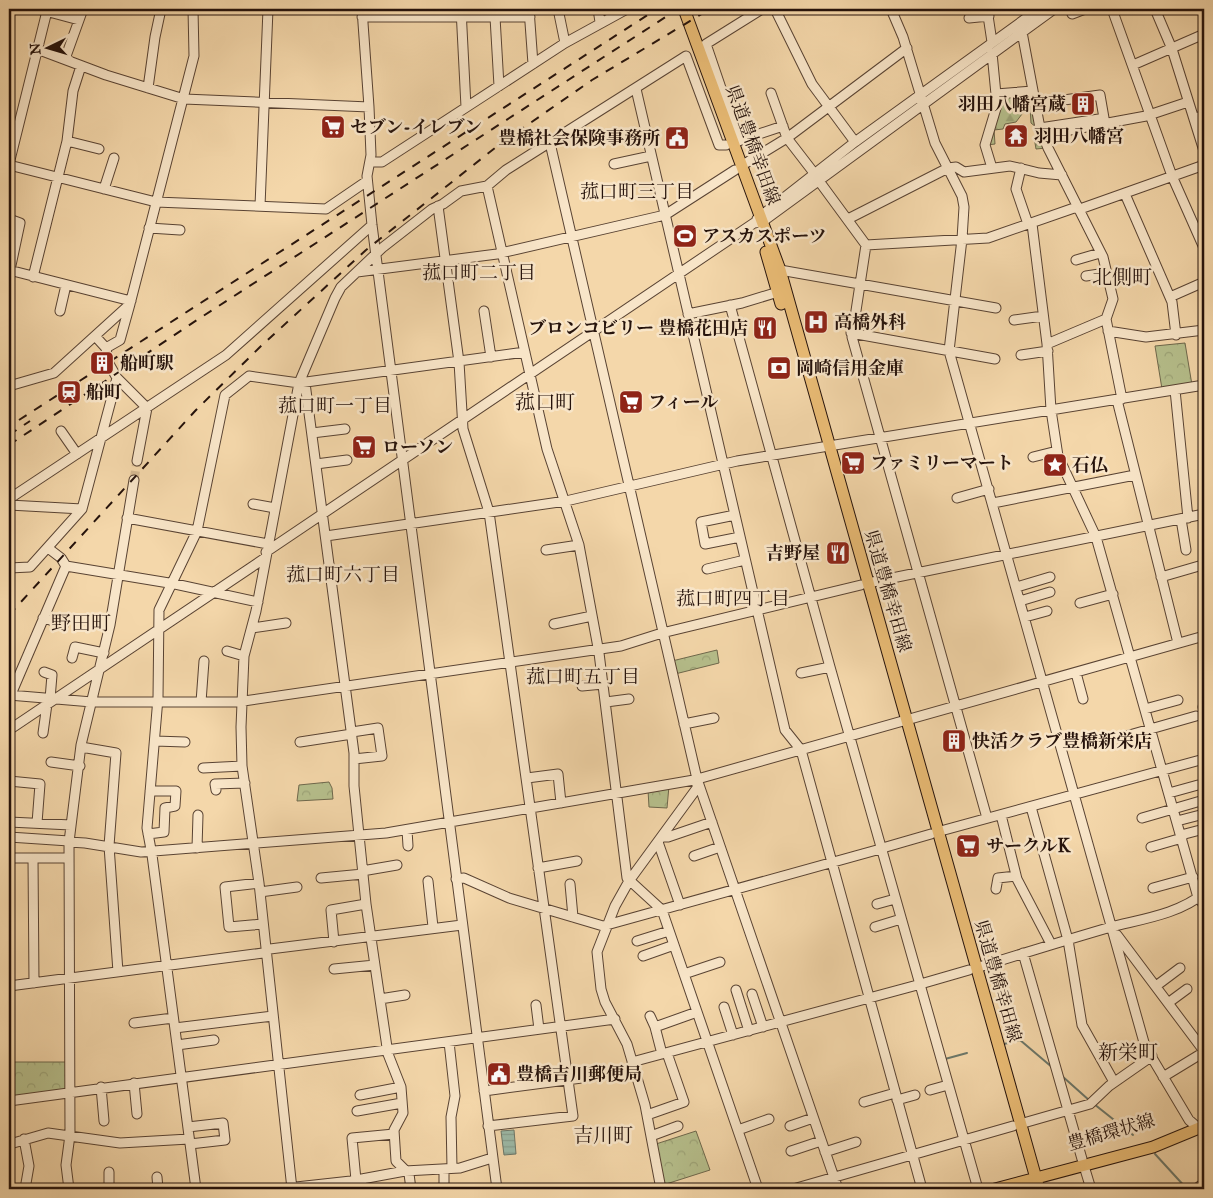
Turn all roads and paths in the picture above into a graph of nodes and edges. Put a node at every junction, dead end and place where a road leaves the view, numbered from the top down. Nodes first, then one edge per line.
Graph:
1 (83, 9) edge
2 (162, 9) edge
3 (193, 9) edge
4 (268, 9) edge
5 (558, 9) edge
6 (598, 9) edge
7 (627, 9) edge
8 (677, 9) edge
9 (684, 9) edge
10 (762, 9) edge
11 (776, 9) edge
12 (891, 9) edge
13 (1020, 9) edge
14 (1039, 9) edge
15 (1054, 9) edge
16 (1085, 9) edge
17 (1112, 9) edge
18 (1155, 9) edge
19 (42, 10) edge
20 (989, 11) edge
21 (362, 13) edge
22 (461, 13) edge
23 (529, 13) edge
24 (1072, 14) dead end
25 (495, 17) junction
26 (969, 18) dead end
27 (79, 20) junction
28 (1022, 20) junction
29 (600, 22) junction
30 (1022, 32) junction
31 (1204, 34) edge
32 (992, 42) junction
33 (565, 43) junction
34 (907, 48) junction
35 (37, 49) junction
36 (1172, 49) junction
37 (992, 53) junction
38 (64, 59) junction
39 (533, 64) junction
40 (1133, 65) junction
41 (81, 66) junction
42 (499, 86) junction
43 (148, 88) junction
44 (636, 89) junction
45 (1033, 91) junction
46 (771, 93) dead end
47 (996, 94) junction
48 (921, 96) junction
49 (184, 99) junction
50 (1188, 102) junction
51 (264, 103) junction
52 (1035, 104) junction
53 (923, 106) junction
54 (369, 107) junction
55 (466, 107) junction
56 (828, 107) junction
57 (1150, 113) junction
58 (1204, 115) edge
59 (1104, 118) junction
60 (1194, 119) junction
61 (783, 126) junction
62 (1041, 131) junction
63 (787, 138) junction
64 (67, 141) junction
65 (855, 142) junction
66 (550, 143) junction
67 (733, 143) junction
68 (99, 149) dead end
69 (1204, 151) edge
70 (651, 156) junction
71 (114, 158) dead end
72 (370, 162) junction
73 (9, 164) edge
74 (614, 164) dead end
75 (1204, 165) edge
76 (738, 168) junction
77 (948, 168) junction
78 (992, 168) junction
79 (1021, 168) junction
80 (1062, 175) junction
81 (1172, 176) junction
82 (817, 177) junction
83 (59, 178) junction
84 (367, 181) junction
85 (487, 186) junction
86 (104, 189) junction
87 (1124, 194) junction
88 (156, 202) junction
89 (260, 206) junction
90 (438, 206) junction
91 (1080, 209) junction
92 (664, 215) junction
93 (9, 219) edge
94 (848, 219) junction
95 (759, 220) junction
96 (1030, 224) junction
97 (372, 225) junction
98 (150, 228) junction
99 (180, 230) dead end
100 (571, 237) junction
101 (962, 239) junction
102 (866, 245) junction
103 (1204, 248) edge
104 (502, 253) junction
105 (1100, 253) junction
106 (376, 255) junction
107 (445, 259) junction
108 (1076, 260) dead end
109 (9, 270) edge
110 (378, 270) junction
111 (780, 270) junction
112 (357, 272) junction
113 (1106, 273) junction
114 (679, 276) junction
115 (1086, 276) dead end
116 (33, 277) junction
117 (1204, 282) edge
118 (859, 283) junction
119 (66, 285) junction
120 (778, 292) junction
121 (1170, 297) junction
122 (955, 300) junction
123 (130, 303) junction
124 (730, 305) junction
125 (996, 308) dead end
126 (60, 311) dead end
127 (484, 312) dead end
128 (688, 314) junction
129 (1043, 316) junction
130 (1106, 319) junction
131 (1014, 320) dead end
132 (1204, 330) edge
133 (1108, 331) junction
134 (594, 332) junction
135 (851, 334) junction
136 (1176, 335) junction
137 (95, 336) junction
138 (1048, 347) junction
139 (106, 348) junction
140 (949, 351) junction
141 (525, 352) junction
142 (1021, 355) dead end
143 (490, 357) junction
144 (994, 359) dead end
145 (459, 362) junction
146 (392, 371) junction
147 (531, 375) junction
148 (117, 378) junction
149 (302, 383) junction
150 (1204, 385) edge
151 (9, 386) edge
152 (1175, 390) junction
153 (1119, 399) junction
154 (147, 408) junction
155 (1051, 410) junction
156 (462, 421) junction
157 (970, 423) junction
158 (345, 429) dead end
159 (61, 431) dead end
160 (312, 434) junction
161 (880, 438) junction
162 (99, 439) junction
163 (825, 447) junction
164 (1057, 451) junction
165 (77, 454) junction
166 (772, 455) junction
167 (1032, 457) dead end
168 (348, 460) dead end
169 (137, 461) tunnel mouth
170 (401, 463) junction
171 (316, 464) junction
172 (723, 464) junction
173 (1135, 474) junction
174 (134, 480) tunnel mouth
175 (629, 486) junction
176 (1072, 488) junction
177 (989, 489) junction
178 (956, 498) dead end
179 (9, 499) edge
180 (566, 501) junction
181 (993, 503) junction
182 (253, 504) dead end
183 (9, 505) edge
184 (275, 508) junction
185 (82, 509) junction
186 (489, 512) junction
187 (1204, 514) edge
188 (322, 515) junction
189 (735, 515) junction
190 (127, 518) junction
191 (1185, 519) junction
192 (409, 524) junction
193 (1148, 526) junction
194 (197, 531) junction
195 (326, 536) junction
196 (740, 537) junction
197 (1096, 537) junction
198 (579, 545) junction
199 (48, 548) junction
200 (546, 550) dead end
201 (1186, 550) dead end
202 (266, 551) junction
203 (1008, 555) junction
204 (745, 560) junction
205 (66, 566) junction
206 (1199, 566) dead end
207 (9, 568) edge
208 (707, 569) dead end
209 (918, 573) junction
210 (118, 574) junction
211 (1050, 577) dead end
212 (1161, 577) junction
213 (170, 583) junction
214 (864, 584) junction
215 (1016, 587) junction
216 (215, 592) junction
217 (1050, 592) dead end
218 (1113, 594) junction
219 (812, 597) junction
220 (1020, 601) junction
221 (258, 602) junction
222 (1080, 603) dead end
223 (757, 611) junction
224 (1047, 611) dead end
225 (592, 616) junction
226 (44, 618) junction
227 (1025, 618) junction
228 (286, 623) dead end
229 (64, 624) dead end
230 (554, 624) dead end
231 (252, 628) junction
232 (158, 630) junction
233 (662, 633) junction
234 (1204, 636) edge
235 (1178, 643) junction
236 (598, 648) junction
237 (227, 651) dead end
238 (104, 653) junction
239 (244, 656) junction
240 (1131, 657) junction
241 (72, 658) dead end
242 (204, 661) dead end
243 (510, 662) junction
244 (100, 668) junction
245 (830, 668) junction
246 (44, 672) dead end
247 (801, 673) dead end
248 (1076, 673) junction
249 (429, 675) junction
250 (1042, 682) junction
251 (603, 684) junction
252 (346, 686) junction
253 (582, 686) dead end
254 (9, 696) edge
255 (629, 699) dead end
256 (1083, 699) dead end
257 (50, 700) junction
258 (1178, 700) dead end
259 (242, 701) junction
260 (92, 702) junction
261 (158, 702) junction
262 (201, 702) junction
263 (606, 702) junction
264 (955, 706) junction
265 (1146, 709) junction
266 (1196, 716) dead end
267 (714, 718) dead end
268 (903, 721) junction
269 (684, 724) junction
270 (1151, 729) junction
271 (9, 730) edge
272 (43, 733) dead end
273 (352, 733) junction
274 (850, 737) junction
275 (1119, 738) dead end
276 (155, 741) junction
277 (185, 742) dead end
278 (300, 742) dead end
279 (82, 748) junction
280 (800, 750) junction
281 (354, 759) junction
282 (1204, 759) edge
283 (51, 762) dead end
284 (80, 766) junction
285 (242, 766) junction
286 (203, 768) dead end
287 (1162, 769) junction
288 (526, 778) junction
289 (697, 779) junction
290 (9, 781) edge
291 (245, 783) junction
292 (1198, 784) dead end
293 (216, 790) dead end
294 (150, 791) junction
295 (1169, 793) junction
296 (617, 794) junction
297 (1074, 794) junction
298 (1204, 800) edge
299 (561, 803) junction
300 (1031, 807) junction
301 (530, 808) junction
302 (1174, 809) junction
303 (1204, 814) edge
304 (198, 815) dead end
305 (1001, 815) junction
306 (987, 818) junction
307 (1142, 818) dead end
308 (1177, 821) junction
309 (9, 822) edge
310 (712, 822) junction
311 (37, 823) junction
312 (448, 823) junction
313 (71, 825) junction
314 (1204, 829) edge
315 (407, 830) junction
316 (934, 833) junction
317 (148, 834) junction
318 (358, 835) junction
319 (1182, 836) junction
320 (9, 837) edge
321 (660, 839) junction
322 (69, 842) junction
323 (254, 844) junction
324 (109, 846) junction
325 (408, 846) dead end
326 (720, 847) junction
327 (197, 848) junction
328 (884, 848) junction
329 (1151, 848) dead end
330 (151, 852) junction
331 (694, 856) dead end
332 (9, 858) edge
333 (34, 858) junction
334 (68, 858) junction
335 (577, 861) dead end
336 (830, 862) junction
337 (397, 865) dead end
338 (538, 868) junction
339 (363, 872) junction
340 (1016, 876) junction
341 (1193, 877) junction
342 (321, 878) dead end
343 (456, 879) junction
344 (428, 881) dead end
345 (628, 881) junction
346 (570, 884) dead end
347 (259, 887) junction
348 (297, 887) dead end
349 (1153, 888) dead end
350 (734, 889) junction
351 (996, 889) dead end
352 (895, 899) junction
353 (1202, 899) edge
354 (366, 904) junction
355 (877, 904) dead end
356 (680, 905) junction
357 (544, 909) junction
358 (662, 910) junction
359 (573, 917) junction
360 (901, 919) junction
361 (263, 924) junction
362 (462, 925) junction
363 (607, 925) junction
364 (433, 927) junction
365 (875, 927) dead end
366 (1112, 927) junction
367 (669, 931) junction
368 (371, 937) junction
369 (1068, 940) junction
370 (334, 942) junction
371 (637, 942) dead end
372 (1051, 944) junction
373 (674, 945) junction
374 (266, 952) junction
375 (1023, 952) junction
376 (643, 956) dead end
377 (720, 962) dead end
378 (166, 964) junction
379 (375, 965) junction
380 (1180, 968) dead end
381 (973, 969) junction
382 (334, 970) dead end
383 (118, 972) junction
384 (684, 974) junction
385 (68, 978) junction
386 (34, 984) junction
387 (922, 984) junction
388 (9, 986) edge
389 (1156, 986) junction
390 (1187, 989) dead end
391 (736, 990) dead end
392 (752, 994) dead end
393 (405, 995) dead end
394 (869, 998) junction
395 (380, 999) junction
396 (1168, 1003) junction
397 (536, 1004) dead end
398 (724, 1007) dead end
399 (697, 1012) junction
400 (273, 1016) junction
401 (650, 1016) dead end
402 (173, 1018) junction
403 (615, 1019) junction
404 (780, 1022) junction
405 (134, 1023) dead end
406 (560, 1027) junction
407 (655, 1027) junction
408 (763, 1027) junction
409 (175, 1028) junction
410 (539, 1029) junction
411 (749, 1031) junction
412 (733, 1035) junction
413 (477, 1038) junction
414 (214, 1040) dead end
415 (449, 1042) junction
416 (707, 1042) junction
417 (177, 1045) junction
418 (387, 1049) junction
419 (1204, 1051) edge
420 (665, 1053) junction
421 (1152, 1056) junction
422 (278, 1064) junction
423 (634, 1066) junction
424 (181, 1077) junction
425 (1163, 1077) junction
426 (568, 1081) junction
427 (1114, 1082) junction
428 (134, 1083) junction
429 (948, 1085) junction
430 (101, 1087) junction
431 (401, 1088) junction
432 (930, 1090) dead end
433 (484, 1091) junction
434 (70, 1092) junction
435 (360, 1095) dead end
436 (915, 1095) dead end
437 (896, 1096) junction
438 (9, 1101) edge
439 (864, 1102) dead end
440 (402, 1103) junction
441 (1069, 1110) junction
442 (357, 1111) dead end
443 (137, 1114) dead end
444 (647, 1115) junction
445 (1204, 1117) edge
446 (813, 1118) junction
447 (769, 1119) dead end
448 (104, 1121) dead end
449 (1017, 1125) junction
450 (488, 1126) junction
451 (678, 1126) dead end
452 (790, 1126) dead end
453 (188, 1127) junction
454 (1200, 1128) edge
455 (738, 1130) junction
456 (394, 1134) junction
457 (70, 1135) junction
458 (651, 1136) junction
459 (24, 1139) junction
460 (963, 1140) junction
461 (822, 1141) junction
462 (190, 1142) junction
463 (856, 1142) dead end
464 (9, 1143) edge
465 (791, 1151) dead end
466 (825, 1152) junction
467 (913, 1155) junction
468 (492, 1158) junction
469 (1083, 1163) junction
470 (448, 1169) junction
471 (405, 1171) junction
472 (109, 1172) dead end
473 (157, 1177) dead end
474 (834, 1178) junction
475 (1034, 1182) edge
476 (353, 1183) edge
477 (1204, 1183) edge
478 (292, 1188) edge
479 (25, 1189) edge
480 (69, 1189) edge
481 (109, 1189) edge
482 (158, 1189) edge
483 (196, 1189) edge
484 (278, 1189) edge
485 (411, 1189) edge
486 (444, 1189) edge
487 (497, 1189) edge
488 (661, 1189) edge
489 (758, 1189) edge
490 (793, 1189) edge
491 (838, 1189) edge
492 (922, 1189) edge
493 (978, 1189) edge
494 (996, 1189) edge
495 (1091, 1189) edge
496 (1196, 1189) edge

1 - 27 street
2 - 43 street
3 - 49 street
4 - 51 street
5 - 33 street
6 - 29 street
7 - 29 street
8 - 67 main road, 県道豊橋幸田線
9 - 67 main road, 県道豊橋幸田線
10 - 67 street
11 - 56 street
12 - 34 street
13 - 28 street
14 - 28 street
15 - 30 street
16 - 24 street
17 - 40 street
18 - 36 street
19 - 27 street
19 - 35 street
20 - 26 street
20 - 32 street
21 - 22 street
21 - 54 street
22 - 25 street
22 - 55 street
23 - 25 street
23 - 39 street
25 - 42 street
27 - 38 street
28 - 32 street
29 - 33 street
30 - 37 street
30 - 45 street
31 - 36 street
32 - 48 street
33 - 39 street
34 - 48 street
34 - 56 street
35 - 38 street
35 - 73 street
36 - 40 street
36 - 50 street
37 - 47 street
37 - 53 street
38 - 41 street
39 - 42 street
40 - 57 street
41 - 43 street
41 - 64 street
42 - 55 street
43 - 49 street
44 - 66 street
44 - 67 street
44 - 70 street
45 - 47 street
45 - 52 street
46 - 61 street
47 - 78 street
48 - 53 street
48 - 65 street
49 - 51 street
49 - 88 street
50 - 57 street
50 - 60 street
51 - 54 street
51 - 89 street
52 - 59 street
52 - 62 street
53 - 77 street
53 - 82 street
54 - 72 street
55 - 72 street
56 - 63 street
56 - 65 street
57 - 59 street
57 - 62 street
57 - 81 street
58 - 60 street
59 - 62 street
60 - 69 street
61 - 63 street
61 - 67 street
62 - 80 street
63 - 76 street
63 - 82 street
64 - 68 street
64 - 83 street
65 - 82 street
66 - 85 street
66 - 100 street
67 - 76 main road, 県道豊橋幸田線
70 - 74 street
70 - 92 street
71 - 86 street
72 - 84 street
73 - 83 street
75 - 81 street
76 - 92 street
76 - 95 main road, 県道豊橋幸田線
77 - 78 street
77 - 94 street
77 - 101 street
78 - 79 street
79 - 80 street
79 - 96 street
80 - 91 street
81 - 87 street
81 - 103 street
82 - 94 street
82 - 95 street
83 - 86 street
83 - 116 street
84 - 89 street
84 - 97 street
85 - 90 street
85 - 104 street
86 - 88 street
87 - 91 street
87 - 121 street
88 - 89 street
88 - 98 street
90 - 106 street
90 - 107 street
91 - 96 street
91 - 105 street
92 - 100 street
92 - 114 street
93 - 109 street
94 - 102 street
95 - 111 main road, 県道豊橋幸田線
95 - 114 street
95 - 120 main road, 県道豊橋幸田線
96 - 101 street
96 - 129 street
97 - 106 street
97 - 154 street
98 - 99 street
98 - 123 street
100 - 104 street
100 - 134 street
101 - 102 street
101 - 122 street
102 - 118 street
104 - 107 street
104 - 141 street
105 - 108 street
105 - 113 street
106 - 110 street
106 - 112 street
107 - 110 street
107 - 145 street
109 - 116 street
110 - 112 street
110 - 146 street
111 - 118 street
111 - 163 main road, 県道豊橋幸田線
112 - 149 street
113 - 115 street
113 - 130 street
114 - 128 street
114 - 134 street
116 - 119 street
117 - 121 street
118 - 122 street
118 - 135 street
119 - 123 street
119 - 126 street
120 - 124 street
120 - 163 main road, 県道豊橋幸田線
121 - 136 street
122 - 125 street
122 - 140 street
123 - 137 street
123 - 139 street
124 - 128 street
124 - 166 street
127 - 143 street
128 - 172 street
129 - 131 street
129 - 138 street
130 - 133 street
130 - 138 street
132 - 136 street
133 - 136 street
133 - 153 street
134 - 147 street
134 - 175 street
135 - 140 street
135 - 161 street
137 - 139 street
137 - 151 street
138 - 142 street
138 - 155 street
139 - 148 street
140 - 144 street
140 - 157 street
141 - 143 street
141 - 147 street
143 - 145 street
145 - 146 street
145 - 156 street
146 - 149 street
146 - 170 street
147 - 156 street
147 - 180 street
148 - 154 street
148 - 162 street
149 - 160 street
149 - 184 street
149 - 194 street
150 - 152 street
152 - 153 street
152 - 191 street
153 - 155 street
153 - 173 street
154 - 162 street
154 - 169 street
155 - 157 street
155 - 164 street
156 - 170 street
156 - 186 street
157 - 161 street
157 - 177 street
158 - 160 street
159 - 165 street
160 - 171 street
161 - 163 street
161 - 209 street
162 - 165 street
162 - 185 street
163 - 166 street
163 - 214 main road, 県道豊橋幸田線
164 - 167 street
164 - 176 street
165 - 179 street
166 - 172 street
166 - 219 street
168 - 171 street
170 - 188 street
170 - 192 street
171 - 188 street
172 - 175 street
172 - 189 street
173 - 176 street
173 - 193 street
174 - 190 street
175 - 180 street
175 - 233 street
176 - 181 street
176 - 197 street
177 - 178 street
177 - 181 street
180 - 186 street
180 - 198 street
181 - 203 street
182 - 184 street
183 - 185 street
184 - 202 street
185 - 199 street
186 - 192 street
186 - 243 street
187 - 191 street
188 - 195 street
188 - 202 street
189 - 196 street
189 - 196 street
190 - 194 street
190 - 210 street
191 - 193 street
191 - 201 street
192 - 195 street
192 - 249 street
193 - 197 street
193 - 212 street
194 - 202 street
194 - 213 street
195 - 252 street
196 - 204 street
197 - 203 street
197 - 218 street
198 - 200 street
198 - 225 street
199 - 205 street
199 - 207 street
202 - 216 street
202 - 221 street
203 - 209 street
203 - 215 street
204 - 208 street
204 - 223 street
205 - 210 street
205 - 226 street
206 - 212 street
209 - 214 street
209 - 264 street
210 - 213 street
210 - 238 street
211 - 215 street
212 - 235 street
213 - 216 street
213 - 232 street
214 - 219 street
214 - 268 main road, 県道豊橋幸田線
215 - 220 street
216 - 221 street
216 - 232 street
217 - 220 street
218 - 222 street
218 - 240 street
219 - 223 street
219 - 245 street
220 - 227 street
221 - 231 street
223 - 233 street
223 - 280 street
224 - 227 street
225 - 230 street
225 - 236 street
226 - 229 street
226 - 254 street
227 - 250 street
228 - 231 street
231 - 239 street
232 - 244 street
232 - 261 street
233 - 236 street
233 - 269 street
234 - 235 street
235 - 240 street
236 - 243 street
236 - 251 street
237 - 239 street
238 - 241 street
238 - 244 street
239 - 259 street
240 - 248 street
240 - 265 street
242 - 262 street
243 - 249 street
243 - 288 street
244 - 257 street
244 - 260 street
245 - 247 street
245 - 274 street
246 - 257 street
248 - 250 street
248 - 256 street
249 - 252 street
249 - 312 street
250 - 264 street
250 - 297 street
251 - 253 street
251 - 263 street
252 - 259 street
252 - 273 street
254 - 257 street
255 - 263 street
257 - 260 street
257 - 271 street
257 - 272 street
258 - 265 street
259 - 262 street
259 - 285 street
260 - 261 street
260 - 279 street
261 - 262 street
261 - 276 street
263 - 296 street
264 - 268 street
264 - 306 street
265 - 270 street
266 - 270 street
267 - 269 street
268 - 274 street
268 - 316 main road, 県道豊橋幸田線
269 - 289 street
270 - 275 street
270 - 287 street
273 - 278 street
273 - 281 street
273 - 281 street
274 - 280 street
274 - 328 street
276 - 277 street
276 - 294 street
279 - 284 street
279 - 324 street
280 - 289 street
280 - 336 street
281 - 318 street
282 - 287 street
283 - 284 street
284 - 313 street
285 - 286 street
285 - 291 street
287 - 295 street
287 - 297 street
288 - 299 street
288 - 301 street
289 - 296 street
289 - 310 street
289 - 321 street
290 - 311 street
291 - 293 street
291 - 323 street
292 - 295 street
294 - 317 street
294 - 317 street
295 - 302 street
296 - 299 street
296 - 345 street
297 - 300 street
297 - 366 street
298 - 302 street
299 - 301 street
300 - 305 street
300 - 369 street
301 - 312 street
301 - 338 street
302 - 307 street
302 - 308 street
303 - 308 street
304 - 327 street
305 - 306 street
305 - 340 street
306 - 316 street
308 - 319 street
309 - 311 street
310 - 321 street
310 - 326 street
311 - 313 street
312 - 315 street
312 - 343 street
313 - 322 street
314 - 319 street
315 - 318 street
315 - 325 street
316 - 328 street
316 - 381 main road, 県道豊橋幸田線
317 - 330 street
318 - 323 street
318 - 339 street
319 - 329 street
319 - 341 street
320 - 322 street
321 - 345 street
321 - 356 street
322 - 324 street
322 - 334 street
323 - 327 street
323 - 347 street
324 - 330 street
324 - 383 street
326 - 331 street
326 - 350 street
327 - 330 street
328 - 336 street
328 - 352 street
330 - 378 street
332 - 333 street
333 - 334 street
333 - 386 street
334 - 385 street
335 - 338 street
336 - 350 street
336 - 394 street
337 - 339 street
338 - 357 street
339 - 342 street
339 - 354 street
340 - 351 street
340 - 372 street
341 - 349 street
341 - 353 street
343 - 357 street
343 - 362 street
344 - 364 street
345 - 358 street
345 - 363 street
346 - 359 street
347 - 348 street
347 - 361 street
347 - 361 street
350 - 356 street
350 - 404 street
352 - 355 street
352 - 360 street
353 - 366 street
354 - 368 street
354 - 370 street
356 - 358 street
357 - 359 street
357 - 406 street
358 - 363 street
358 - 367 street
359 - 363 street
360 - 365 street
360 - 387 street
361 - 374 street
362 - 364 street
362 - 413 street
363 - 403 street
364 - 368 street
366 - 369 street
366 - 389 street
366 - 421 street
367 - 371 street
367 - 373 street
368 - 370 street
368 - 379 street
369 - 372 street
369 - 427 street
370 - 374 street
372 - 375 street
373 - 376 street
373 - 384 street
374 - 378 street
374 - 400 street
375 - 381 street
375 - 441 street
377 - 384 street
378 - 383 street
378 - 402 street
379 - 382 street
379 - 395 street
380 - 389 street
381 - 387 street
381 - 449 main road, 県道豊橋幸田線
383 - 385 street
384 - 399 street
385 - 386 street
385 - 434 street
386 - 388 street
387 - 394 street
387 - 429 street
389 - 396 street
390 - 396 street
391 - 411 street
392 - 408 street
393 - 395 street
394 - 404 street
394 - 437 street
395 - 418 street
396 - 419 street
397 - 410 street
398 - 412 street
399 - 407 street
399 - 416 street
400 - 409 street
400 - 422 street
401 - 407 street
402 - 405 street
402 - 409 street
403 - 406 street
403 - 423 street
404 - 408 street
404 - 446 street
406 - 410 street
406 - 426 street
407 - 420 street
408 - 411 street
409 - 417 street
410 - 413 street
411 - 412 street
412 - 416 street
413 - 415 street
413 - 433 street
414 - 417 street
415 - 418 street
415 - 470 street
416 - 420 street
416 - 455 street
417 - 424 street
418 - 422 street
418 - 431 street
419 - 425 street
420 - 423 street
420 - 444 street
421 - 425 street
421 - 427 street
422 - 424 street
422 - 478 street
423 - 426 street
423 - 444 street
424 - 428 street
424 - 453 street
425 - 454 street
426 - 433 street
426 - 450 street
427 - 441 street
428 - 430 street
428 - 443 street
429 - 432 street
429 - 460 street
430 - 434 street
430 - 448 street
431 - 435 street
431 - 440 street
433 - 450 street
434 - 438 street
434 - 457 street
436 - 437 street
437 - 439 street
437 - 467 street
440 - 442 street
440 - 456 street
441 - 449 street
441 - 469 street
444 - 458 street
445 - 454 main road, 豊橋環状線
446 - 452 street
446 - 461 street
447 - 455 street
449 - 460 street
449 - 475 main road, 県道豊橋幸田線
450 - 468 street
451 - 458 street
453 - 462 street
453 - 462 street
454 - 469 main road, 豊橋環状線
455 - 489 street
456 - 471 street
456 - 476 street
457 - 459 street
457 - 462 street
457 - 480 street
458 - 488 street
459 - 464 street
459 - 479 street
460 - 467 street
460 - 493 street
461 - 465 street
461 - 466 street
462 - 483 street
463 - 466 street
466 - 474 street
467 - 474 street
467 - 492 street
468 - 470 street
468 - 487 street
469 - 475 main road, 豊橋環状線
469 - 495 street
470 - 471 street
470 - 486 street
471 - 476 street
471 - 485 street
472 - 481 street
473 - 482 street
474 - 490 street
474 - 491 street
475 - 494 main road, 豊橋環状線
476 - 478 street
477 - 496 street
478 - 484 street

